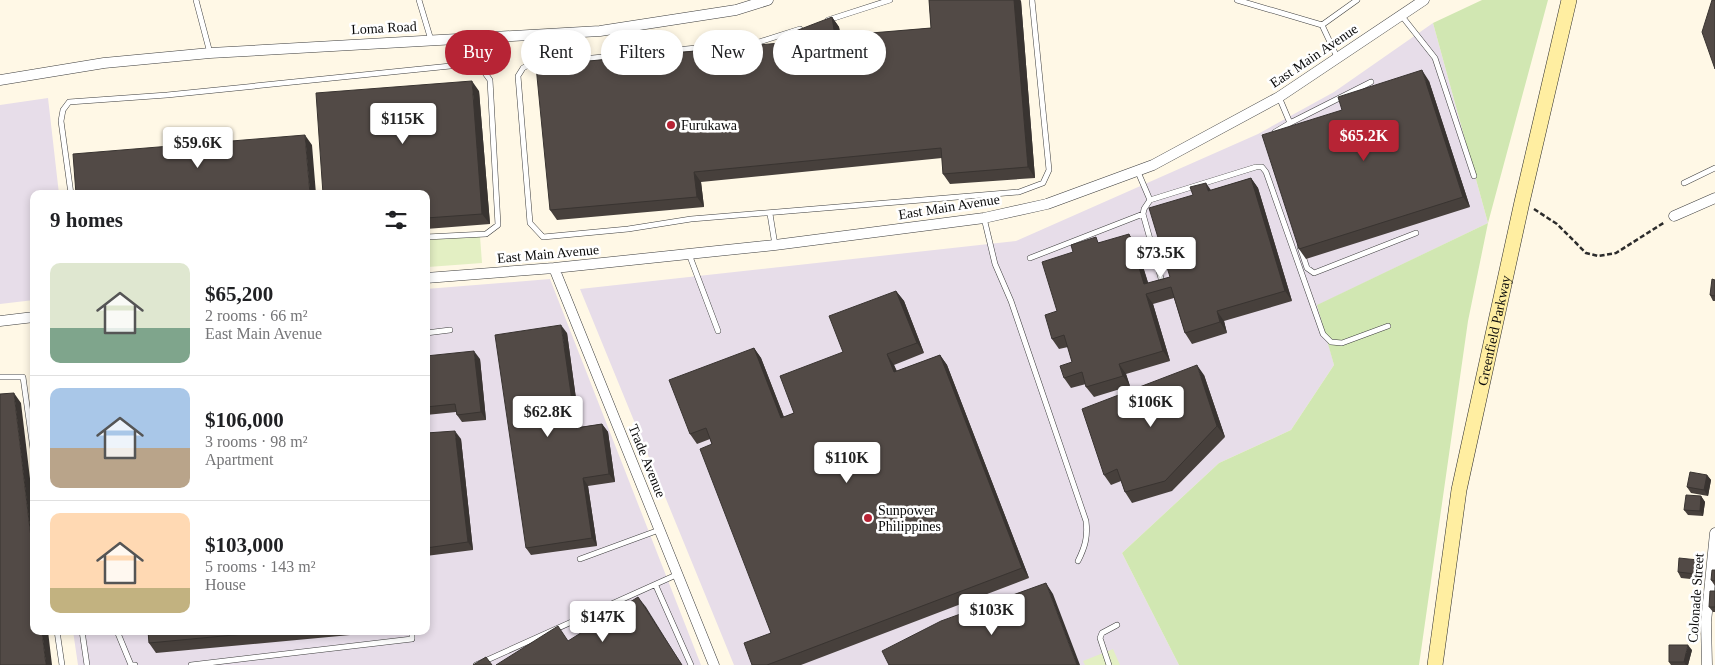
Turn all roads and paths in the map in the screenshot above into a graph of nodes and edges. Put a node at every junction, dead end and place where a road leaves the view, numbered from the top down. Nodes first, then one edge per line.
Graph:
1 (196, 0) edge
2 (419, 0) edge
3 (768, 0) edge
4 (890, 0) edge
5 (1032, 0) edge
6 (1237, 0) edge
7 (1357, 0) edge
8 (1424, 0) edge
9 (1569, 0) edge
10 (1400, 14) junction
11 (825, 21) edge
12 (1322, 25) junction
13 (806, 27) edge
14 (431, 40) junction
15 (210, 53) junction
16 (1338, 57) junction
17 (0, 80) edge
18 (1371, 82) dead end
19 (1279, 97) junction
20 (1290, 123) junction
21 (1271, 135) edge
22 (1715, 168) edge
23 (1138, 172) junction
24 (1474, 176) dead end
25 (1684, 183) dead end
26 (70, 190) edge
27 (1715, 198) edge
28 (1150, 200) junction
29 (1522, 202) junction
30 (770, 214) junction
31 (1143, 214) junction
32 (1674, 216) joint
33 (984, 218) junction
34 (1416, 233) dead end
35 (430, 237) edge
36 (1298, 240) edge
37 (775, 245) junction
38 (689, 254) junction
39 (1030, 258) dead end
40 (554, 268) junction
41 (430, 278) edge
42 (1162, 282) edge
43 (30, 317) edge
44 (0, 321) edge
45 (1388, 326) dead end
46 (450, 330) dead end
47 (718, 331) dead end
48 (430, 332) edge
49 (0, 377) edge
50 (30, 427) edge
51 (660, 530) junction
52 (1715, 533) edge
53 (1714, 549) edge
54 (580, 559) dead end
55 (1078, 561) dead end
56 (676, 575) junction
57 (656, 586) junction
58 (1118, 625) dead end
59 (58, 635) edge
60 (83, 635) edge
61 (119, 635) edge
62 (412, 635) edge
63 (62, 665) edge
64 (87, 665) edge
65 (135, 665) edge
66 (191, 665) edge
67 (476, 665) edge
68 (691, 665) edge
69 (714, 665) edge
70 (1109, 665) edge
71 (1435, 665) edge
72 (1707, 665) edge

1 - 15 lane
2 - 14 lane
3 - 14 street, Loma Road
4 - 11 lane
5 - 30 lane
6 - 12 lane
7 - 12 lane
8 - 10 street, East Main Avenue
9 - 29 main road, Greenfield Parkway
10 - 16 street, East Main Avenue
10 - 24 lane
12 - 16 lane
13 - 30 lane
14 - 15 street, Loma Road
15 - 17 street, Loma Road
16 - 19 street, East Main Avenue
18 - 20 lane
19 - 20 lane
19 - 23 street, East Main Avenue
20 - 21 lane
22 - 25 lane
23 - 28 lane
23 - 33 street, East Main Avenue
26 - 35 lane
27 - 32 street
28 - 31 lane
28 - 45 lane
29 - 32 path
29 - 71 main road, Greenfield Parkway
30 - 37 lane
31 - 39 lane
31 - 42 lane
33 - 37 street, East Main Avenue
33 - 55 lane
34 - 36 lane
37 - 38 street, East Main Avenue
38 - 40 street, East Main Avenue
38 - 47 lane
40 - 41 street, East Main Avenue
40 - 51 street, Trade Avenue
43 - 44 street
46 - 48 lane
49 - 50 lane
51 - 54 lane
51 - 56 street, Trade Avenue
52 - 53 street, Colonade Street
53 - 72 street, Colonade Street
56 - 57 lane
56 - 69 street, Trade Avenue
57 - 67 lane
57 - 68 lane
58 - 70 lane
59 - 63 lane
60 - 64 lane
61 - 65 lane
62 - 66 lane

